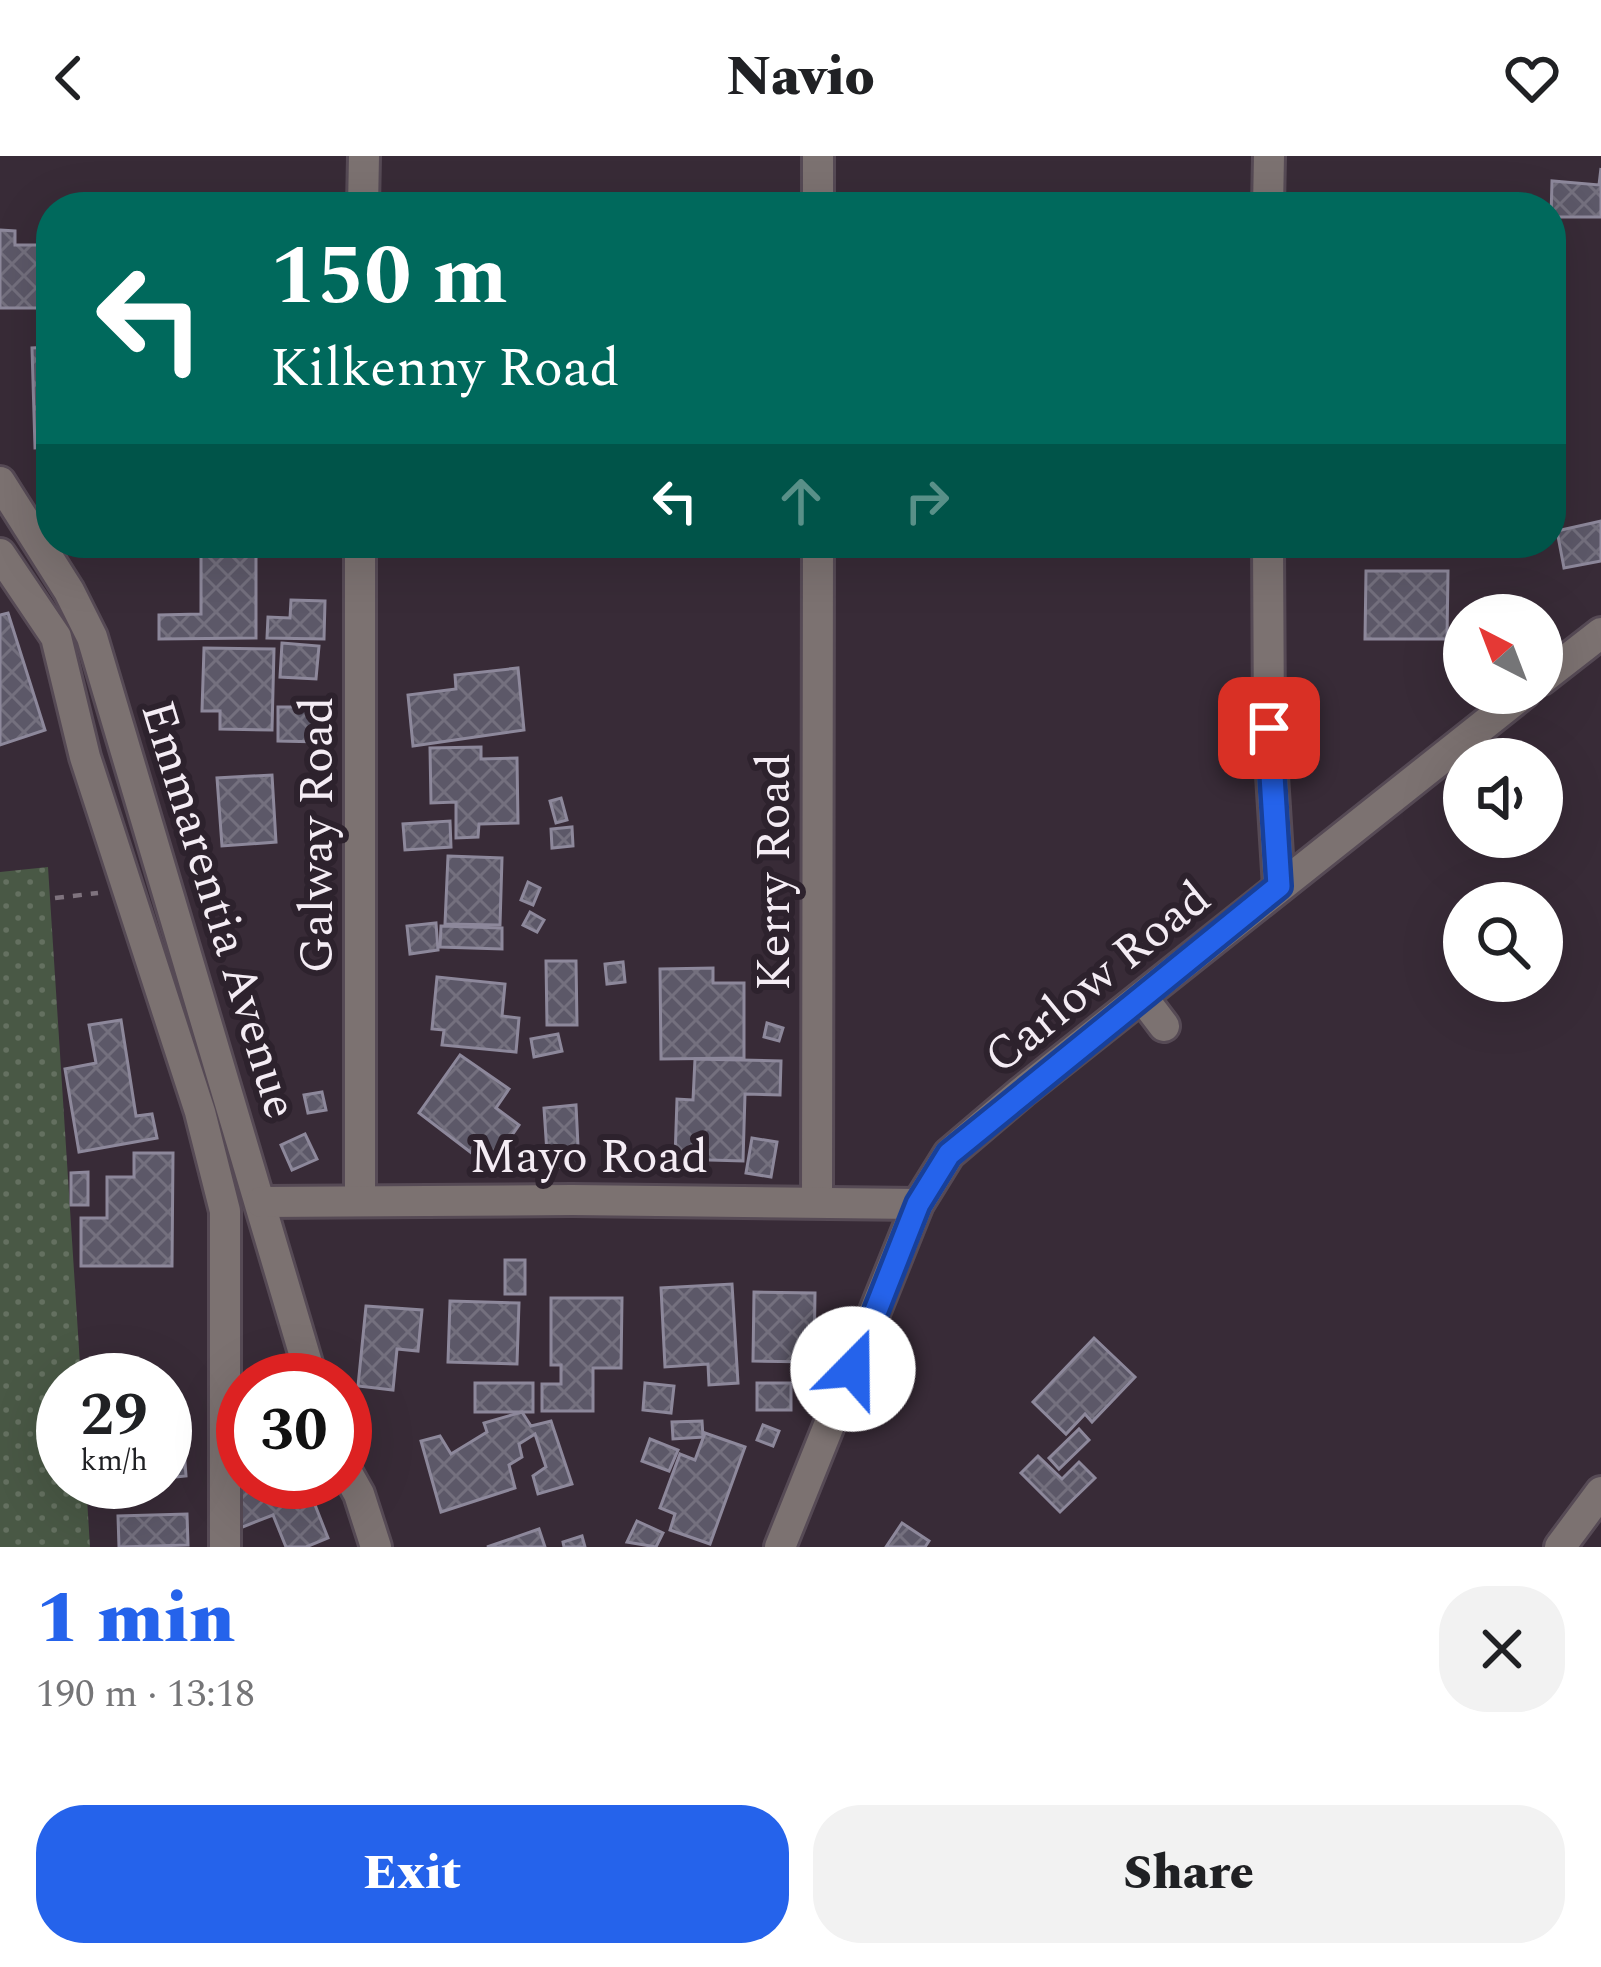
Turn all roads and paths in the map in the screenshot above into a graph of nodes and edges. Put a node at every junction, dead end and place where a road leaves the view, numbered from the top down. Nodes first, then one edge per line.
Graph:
1 (364, 156) edge
2 (818, 156) edge
3 (1269, 156) edge
4 (363, 192) edge
5 (818, 192) edge
6 (1268, 192) edge
7 (0, 482) edge
8 (36, 539) edge
9 (0, 554) edge
10 (48, 558) edge
11 (360, 558) edge
12 (818, 558) edge
13 (1268, 558) edge
14 (1601, 633) edge
15 (1563, 663) edge
16 (1497, 714) edge
17 (1279, 886) junction
18 (128, 890) junction
19 (55, 898) dead end
20 (1142, 997) junction
21 (1164, 1026) dead end
22 (360, 1200) junction
23 (817, 1201) junction
24 (261, 1202) junction
25 (918, 1204) junction
26 (304, 1353) edge
27 (1601, 1492) edge
28 (346, 1509) edge
29 (364, 1509) edge
30 (225, 1547) edge
31 (355, 1547) edge
32 (376, 1547) edge
33 (780, 1547) edge
34 (1560, 1547) edge

1 - 4 street
2 - 5 street
3 - 6 street
7 - 8 street, Emmarentia Avenue
9 - 18 street
10 - 24 street, Emmarentia Avenue
11 - 22 street, Galway Road
12 - 23 street, Kerry Road
13 - 17 street
14 - 15 street
16 - 17 street, Carlow Road
17 - 20 street, Carlow Road
18 - 19 path
18 - 30 street
20 - 21 street
20 - 25 street, Carlow Road
22 - 23 street, Mayo Road
22 - 24 street, Mayo Road
23 - 25 street, Mayo Road
24 - 26 street, Emmarentia Avenue
25 - 33 street, Carlow Road
27 - 34 street
28 - 31 street
29 - 32 street

